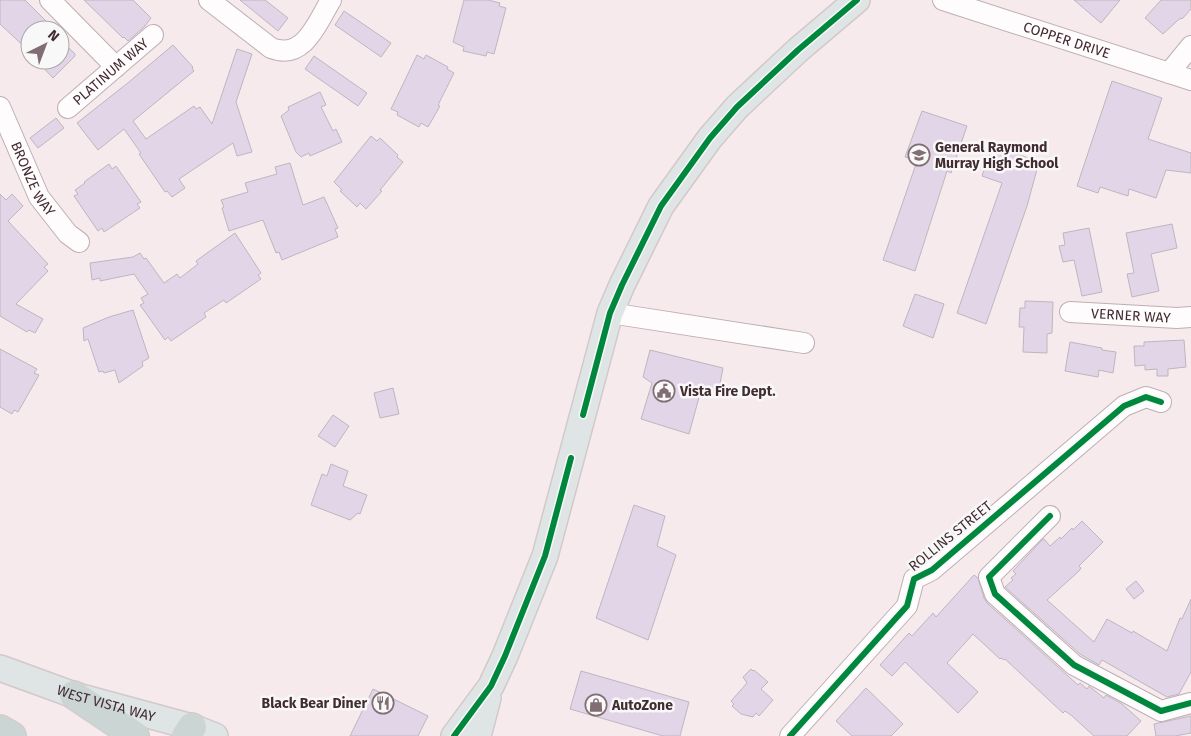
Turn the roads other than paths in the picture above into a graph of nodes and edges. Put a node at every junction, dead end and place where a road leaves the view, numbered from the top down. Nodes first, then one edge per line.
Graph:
1 (50, 0) edge
2 (209, 0) edge
3 (331, 0) edge
4 (857, 0) edge
5 (943, 0) edge
6 (153, 35) dead end
7 (1191, 46) edge
8 (116, 67) junction
9 (1169, 73) junction
10 (1191, 80) edge
11 (0, 107) edge
12 (68, 108) dead end
13 (79, 242) dead end
14 (1070, 312) dead end
15 (610, 313) junction
16 (1191, 317) edge
17 (804, 343) dead end
18 (1160, 402) dead end
19 (1050, 516) dead end
20 (0, 668) edge
21 (491, 686) junction
22 (74, 695) junction
23 (1191, 703) edge
24 (0, 729) edge
25 (198, 733) edge
26 (12, 736) edge
27 (136, 736) edge
28 (454, 736) edge
29 (478, 736) edge
30 (790, 736) edge

1 - 8 street
2 - 3 street
4 - 15 main road
5 - 9 street, COPPER DRIVE
6 - 8 street, PLATINUM WAY
7 - 9 street
8 - 12 street, PLATINUM WAY
9 - 10 street, COPPER DRIVE
11 - 13 street, BRONZE WAY
14 - 16 street, VERNER WAY
15 - 17 street
15 - 21 main road
18 - 30 street, ROLLINS STREET
19 - 23 street
20 - 22 main road, WEST VISTA WAY
21 - 28 main road
21 - 29 main road
22 - 25 main road, WEST VISTA WAY
22 - 27 highway
24 - 26 highway

